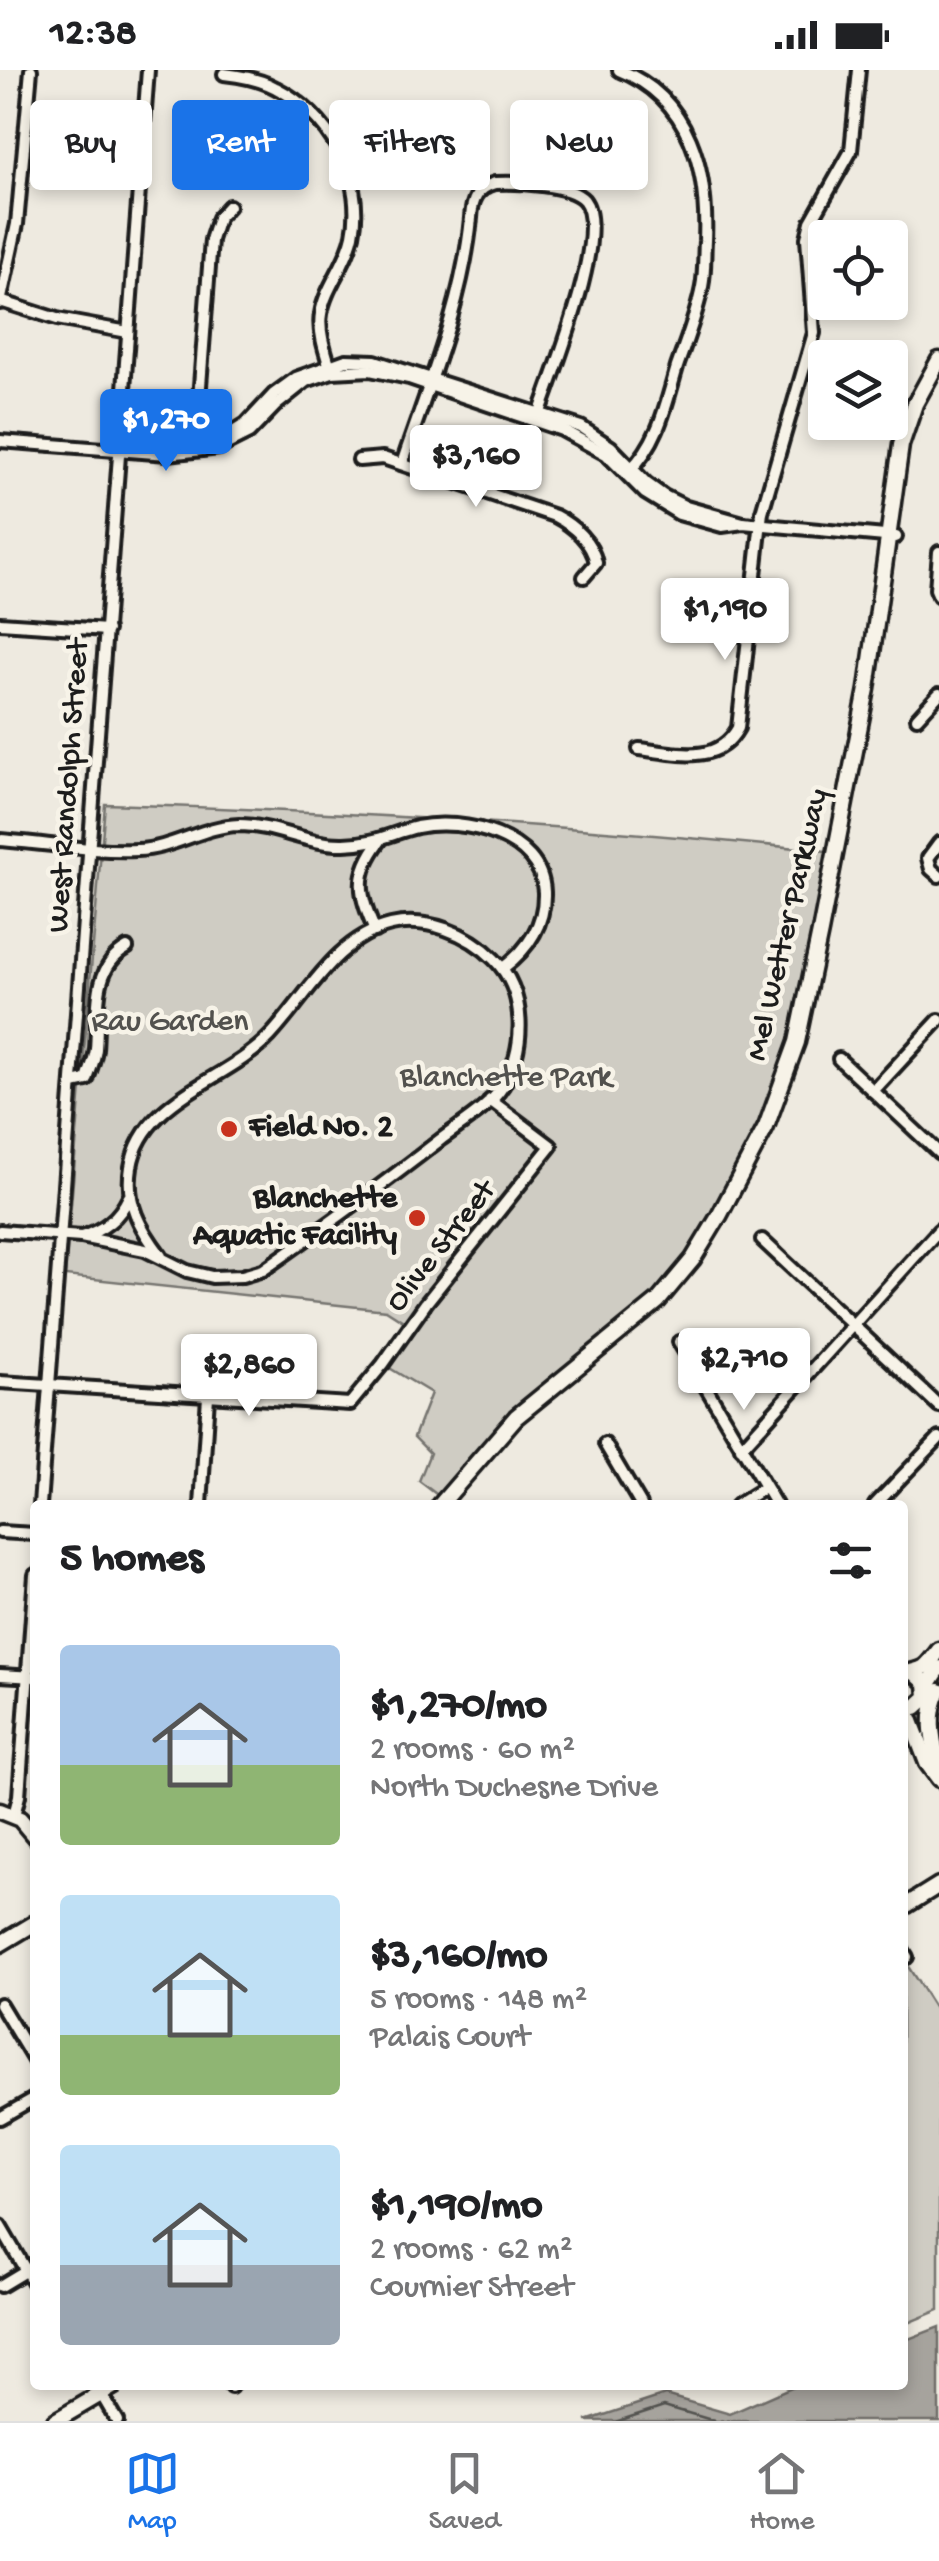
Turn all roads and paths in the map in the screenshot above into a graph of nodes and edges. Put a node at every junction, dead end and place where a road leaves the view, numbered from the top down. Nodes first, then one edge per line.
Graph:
1 (31, 70) edge
2 (148, 70) edge
3 (619, 70) edge
4 (859, 70) edge
5 (224, 74) dead end
6 (229, 206) dead end
7 (0, 302) edge
8 (128, 332) junction
9 (939, 360) edge
10 (331, 368) junction
11 (939, 376) edge
12 (430, 381) junction
13 (538, 417) junction
14 (0, 441) edge
15 (205, 448) junction
16 (121, 449) junction
17 (359, 460) dead end
18 (402, 464) junction
19 (628, 471) junction
20 (760, 525) junction
21 (892, 536) junction
22 (939, 552) edge
23 (584, 578) dead end
24 (937, 592) edge
25 (0, 623) edge
26 (107, 630) junction
27 (939, 694) edge
28 (935, 707) edge
29 (916, 718) dead end
30 (640, 749) dead end
31 (0, 840) edge
32 (380, 841) junction
33 (939, 842) edge
34 (90, 846) junction
35 (939, 876) edge
36 (375, 932) junction
37 (127, 948) dead end
38 (503, 968) junction
39 (939, 1020) edge
40 (839, 1059) dead end
41 (73, 1083) junction
42 (873, 1091) junction
43 (490, 1100) junction
44 (939, 1153) edge
45 (129, 1197) junction
46 (939, 1230) edge
47 (0, 1232) edge
48 (60, 1234) junction
49 (81, 1237) junction
50 (762, 1240) dead end
51 (162, 1256) junction
52 (852, 1325) junction
53 (679, 1342) dead end
54 (0, 1382) edge
55 (48, 1384) junction
56 (208, 1396) junction
57 (939, 1406) edge
58 (513, 1427) junction
59 (939, 1438) edge
60 (605, 1444) dead end
61 (741, 1448) junction
62 (764, 1488) junction
63 (40, 1500) edge
64 (201, 1500) edge
65 (445, 1500) edge
66 (454, 1500) edge
67 (638, 1500) edge
68 (745, 1500) edge
69 (772, 1500) edge
70 (880, 1500) edge
71 (0, 1532) edge
72 (30, 1534) edge
73 (939, 1650) edge
74 (939, 1668) edge
75 (909, 1674) edge
76 (0, 1675) edge
77 (30, 1677) edge
78 (30, 1687) edge
79 (933, 1689) edge
80 (915, 1707) edge
81 (939, 1767) edge
82 (939, 1777) edge
83 (7, 1813) edge
84 (30, 1833) edge
85 (939, 1885) edge
86 (908, 1904) edge
87 (30, 1926) edge
88 (0, 1944) edge
89 (0, 2004) edge
90 (30, 2054) edge
91 (30, 2101) edge
92 (0, 2118) edge
93 (0, 2226) edge
94 (30, 2268) edge
95 (0, 2286) edge
96 (98, 2390) edge
97 (55, 2421) edge
98 (117, 2421) edge

1 - 7 street
2 - 8 street, West Randolph Street
3 - 19 street
4 - 20 street
5 - 10 street
6 - 15 street
7 - 8 street
8 - 16 street, West Randolph Street
9 - 21 main road, Mel Wetter Parkway
10 - 12 street
10 - 15 street
11 - 21 main road, Mel Wetter Parkway
12 - 13 street
12 - 13 street
12 - 18 street
13 - 19 street
14 - 16 street
15 - 16 street
16 - 26 street, West Randolph Street
17 - 18 street
18 - 23 street
19 - 20 street
20 - 21 street
20 - 30 street
21 - 58 main road, Mel Wetter Parkway
22 - 24 street
25 - 26 street
26 - 34 street, West Randolph Street
27 - 28 street
28 - 29 street
31 - 34 street
32 - 34 street
32 - 36 street
32 - 38 street
33 - 35 street
34 - 41 street, West Randolph Street
36 - 38 street
36 - 45 street
37 - 41 street
38 - 43 street
39 - 42 street
40 - 42 street
41 - 48 street, West Randolph Street
42 - 44 street
43 - 51 street
43 - 56 street, Olive Street
45 - 49 street
45 - 51 street
46 - 52 street
47 - 48 street
48 - 49 street
48 - 55 street, West Randolph Street
49 - 51 street
50 - 52 street
52 - 57 street
52 - 61 street
53 - 61 street
54 - 55 street, Olive Street
55 - 56 street, Olive Street
55 - 63 street, West Randolph Street
56 - 64 street
58 - 65 main road, Mel Wetter Parkway
58 - 66 main road, Mel Wetter Parkway
59 - 70 street
60 - 67 street
61 - 62 street
62 - 68 street
62 - 69 street
71 - 72 street
73 - 75 main road
74 - 79 main road
75 - 79 main road
76 - 77 street
78 - 83 street
79 - 80 main road
80 - 81 main road
80 - 82 main road
83 - 84 main road
85 - 86 main road
87 - 88 main road
89 - 90 street
91 - 92 street
93 - 94 street
94 - 95 street
96 - 97 main road
96 - 98 street

